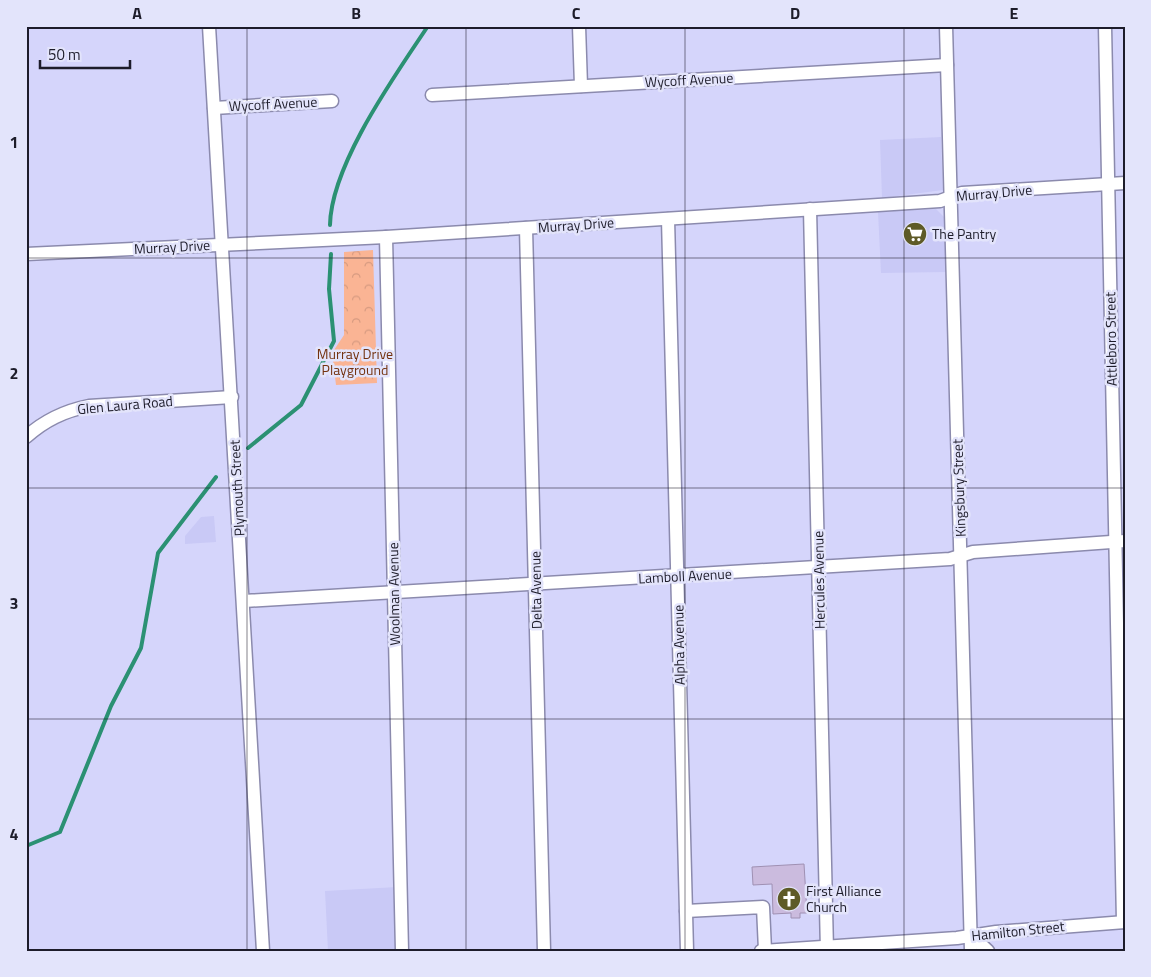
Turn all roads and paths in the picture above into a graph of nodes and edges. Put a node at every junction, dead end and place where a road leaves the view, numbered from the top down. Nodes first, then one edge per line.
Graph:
1 (210, 26) edge
2 (579, 26) edge
3 (946, 26) edge
4 (1105, 26) edge
5 (946, 65) junction
6 (580, 86) junction
7 (432, 95) dead end
8 (332, 101) dead end
9 (214, 108) junction
10 (1125, 183) edge
11 (1109, 184) junction
12 (951, 196) junction
13 (810, 209) junction
14 (668, 219) junction
15 (526, 228) junction
16 (386, 236) junction
17 (223, 244) junction
18 (26, 254) edge
19 (232, 397) junction
20 (26, 438) edge
21 (1120, 542) edge
22 (961, 555) junction
23 (818, 568) junction
24 (677, 576) junction
25 (536, 584) junction
26 (394, 592) junction
27 (244, 601) junction
28 (686, 911) junction
29 (1124, 922) edge
30 (971, 936) junction
31 (827, 949) edge
32 (765, 950) edge
33 (263, 951) edge
34 (402, 951) edge
35 (544, 951) edge
36 (687, 951) edge
37 (761, 951) edge
38 (971, 951) edge
39 (988, 951) edge

1 - 9 street, Plymouth Street
2 - 6 street
3 - 5 street, Kingsbury Street
4 - 11 street, Attleboro Street
5 - 6 street, Wycoff Avenue
5 - 12 street, Kingsbury Street
6 - 7 street, Wycoff Avenue
8 - 9 street, Wycoff Avenue
9 - 17 street, Plymouth Street
10 - 11 street, Murray Drive
11 - 12 street, Murray Drive
11 - 21 street, Attleboro Street
12 - 13 street, Murray Drive
12 - 22 street, Kingsbury Street
13 - 14 street, Murray Drive
13 - 23 street, Hercules Avenue
14 - 15 street, Murray Drive
14 - 24 street, Alpha Avenue
15 - 16 street, Murray Drive
15 - 25 street, Delta Avenue
16 - 17 street, Murray Drive
16 - 26 street, Woolman Avenue
17 - 18 street, Murray Drive
17 - 19 street, Plymouth Street
19 - 20 street, Glen Laura Road
19 - 27 street, Plymouth Street
21 - 22 street, Lamboll Avenue
21 - 29 street, Attleboro Street
22 - 23 street, Lamboll Avenue
22 - 30 street, Kingsbury Street
23 - 24 street, Lamboll Avenue
23 - 31 street, Hercules Avenue
24 - 25 street, Lamboll Avenue
24 - 28 street, Alpha Avenue
25 - 26 street, Lamboll Avenue
25 - 35 street, Delta Avenue
26 - 27 street, Lamboll Avenue
26 - 34 street, Woolman Avenue
27 - 33 street, Plymouth Street
28 - 32 street
28 - 36 street, Alpha Avenue
29 - 30 street, Hamilton Street
30 - 31 street, Hamilton Street
30 - 38 street, Kingsbury Street
30 - 39 street
31 - 32 street, Hamilton Street
32 - 37 street, Hamilton Street

